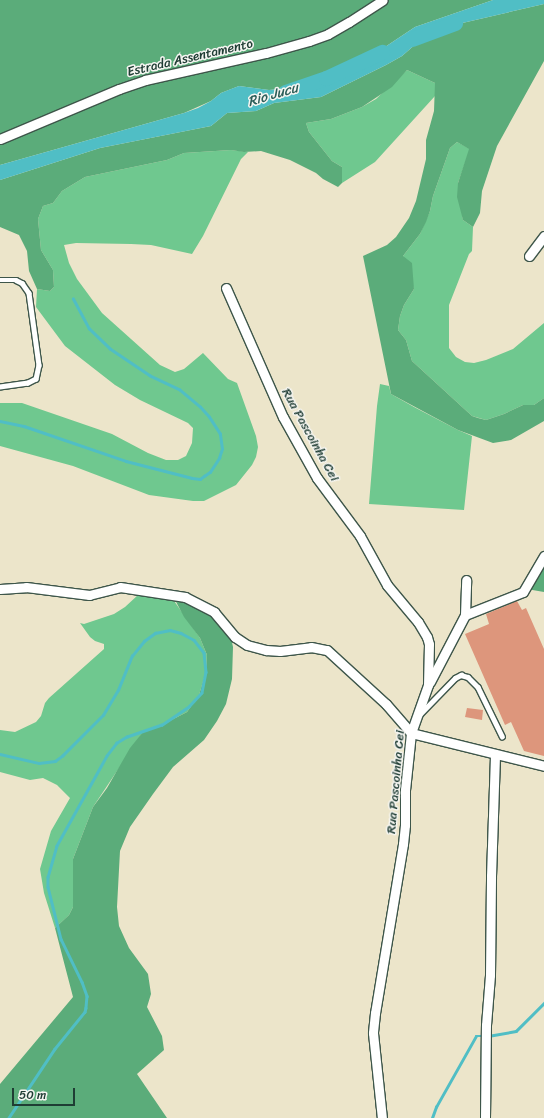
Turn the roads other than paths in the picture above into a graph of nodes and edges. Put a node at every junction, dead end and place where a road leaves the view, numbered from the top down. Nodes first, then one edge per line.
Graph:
1 (383, 0) edge
2 (0, 139) edge
3 (544, 236) edge
4 (529, 256) dead end
5 (0, 280) edge
6 (226, 288) dead end
7 (0, 387) edge
8 (544, 556) edge
9 (466, 580) dead end
10 (0, 589) edge
11 (465, 615) junction
12 (428, 685) junction
13 (417, 717) junction
14 (411, 732) junction
15 (502, 736) dead end
16 (495, 754) junction
17 (544, 766) edge
18 (382, 1118) edge
19 (485, 1118) edge

1 - 2 street, Estrada Assentamento
3 - 4 street
5 - 7 lane
6 - 12 street, Rua Pascoinha Cei
8 - 11 street
9 - 11 street
10 - 14 street
11 - 12 street
12 - 13 street, Rua Pascoinha Cei
13 - 14 street, Rua Pascoinha Cei
13 - 15 lane
14 - 16 street
14 - 18 street, Rua Pascoinha Cei
16 - 17 street
16 - 19 street

